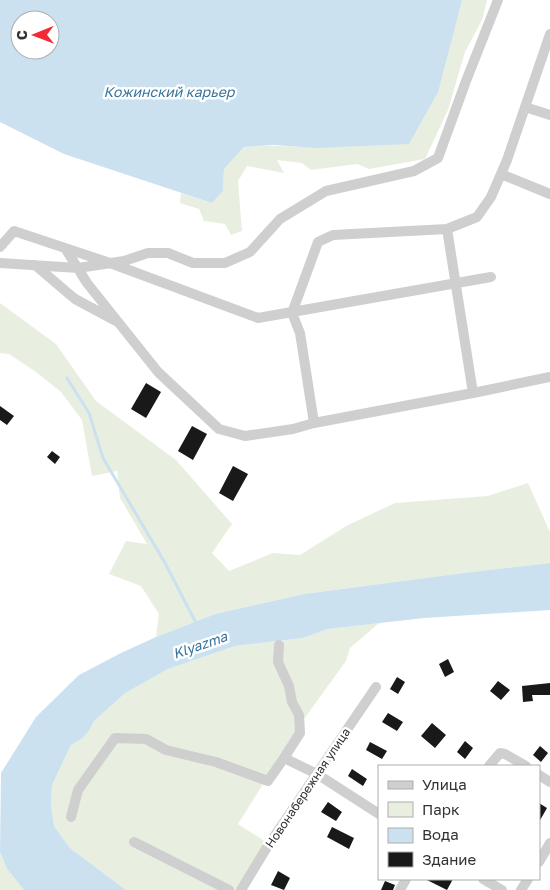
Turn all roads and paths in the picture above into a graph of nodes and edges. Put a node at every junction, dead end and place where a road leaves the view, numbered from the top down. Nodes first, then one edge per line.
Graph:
1 (498, 0) edge
2 (549, 40) edge
3 (525, 107) junction
4 (550, 115) edge
5 (501, 174) junction
6 (550, 194) edge
7 (447, 229) junction
8 (0, 247) edge
9 (65, 248) junction
10 (0, 263) edge
11 (110, 263) junction
12 (35, 265) junction
13 (78, 268) junction
14 (491, 277) dead end
15 (456, 284) junction
16 (292, 313) junction
17 (120, 323) junction
18 (550, 377) edge
19 (473, 393) junction
20 (314, 423) junction
21 (279, 645) dead end
22 (376, 687) dead end
23 (284, 758) junction
24 (490, 765) edge
25 (524, 765) edge
26 (317, 774) junction
27 (378, 813) edge
28 (71, 817) dead end
29 (134, 842) dead end
30 (550, 843) edge
31 (540, 860) edge
32 (485, 880) edge
33 (229, 890) edge
34 (241, 890) edge
35 (502, 890) edge

1 - 11 street
2 - 3 street
3 - 4 street
3 - 5 street
5 - 6 street
5 - 7 street
7 - 15 street
7 - 16 street
8 - 9 street
9 - 11 street
9 - 13 street
10 - 12 street
11 - 13 street
11 - 16 street
12 - 13 street
12 - 17 street
13 - 17 street
14 - 15 street
15 - 16 street
15 - 19 street
16 - 20 street
17 - 20 street
18 - 19 street
19 - 20 street
21 - 23 street
22 - 26 street, Новонабережная улица
23 - 26 street
23 - 28 street
24 - 25 street
26 - 27 street
26 - 34 street, Новонабережная улица
29 - 33 street
30 - 31 street
32 - 35 street

